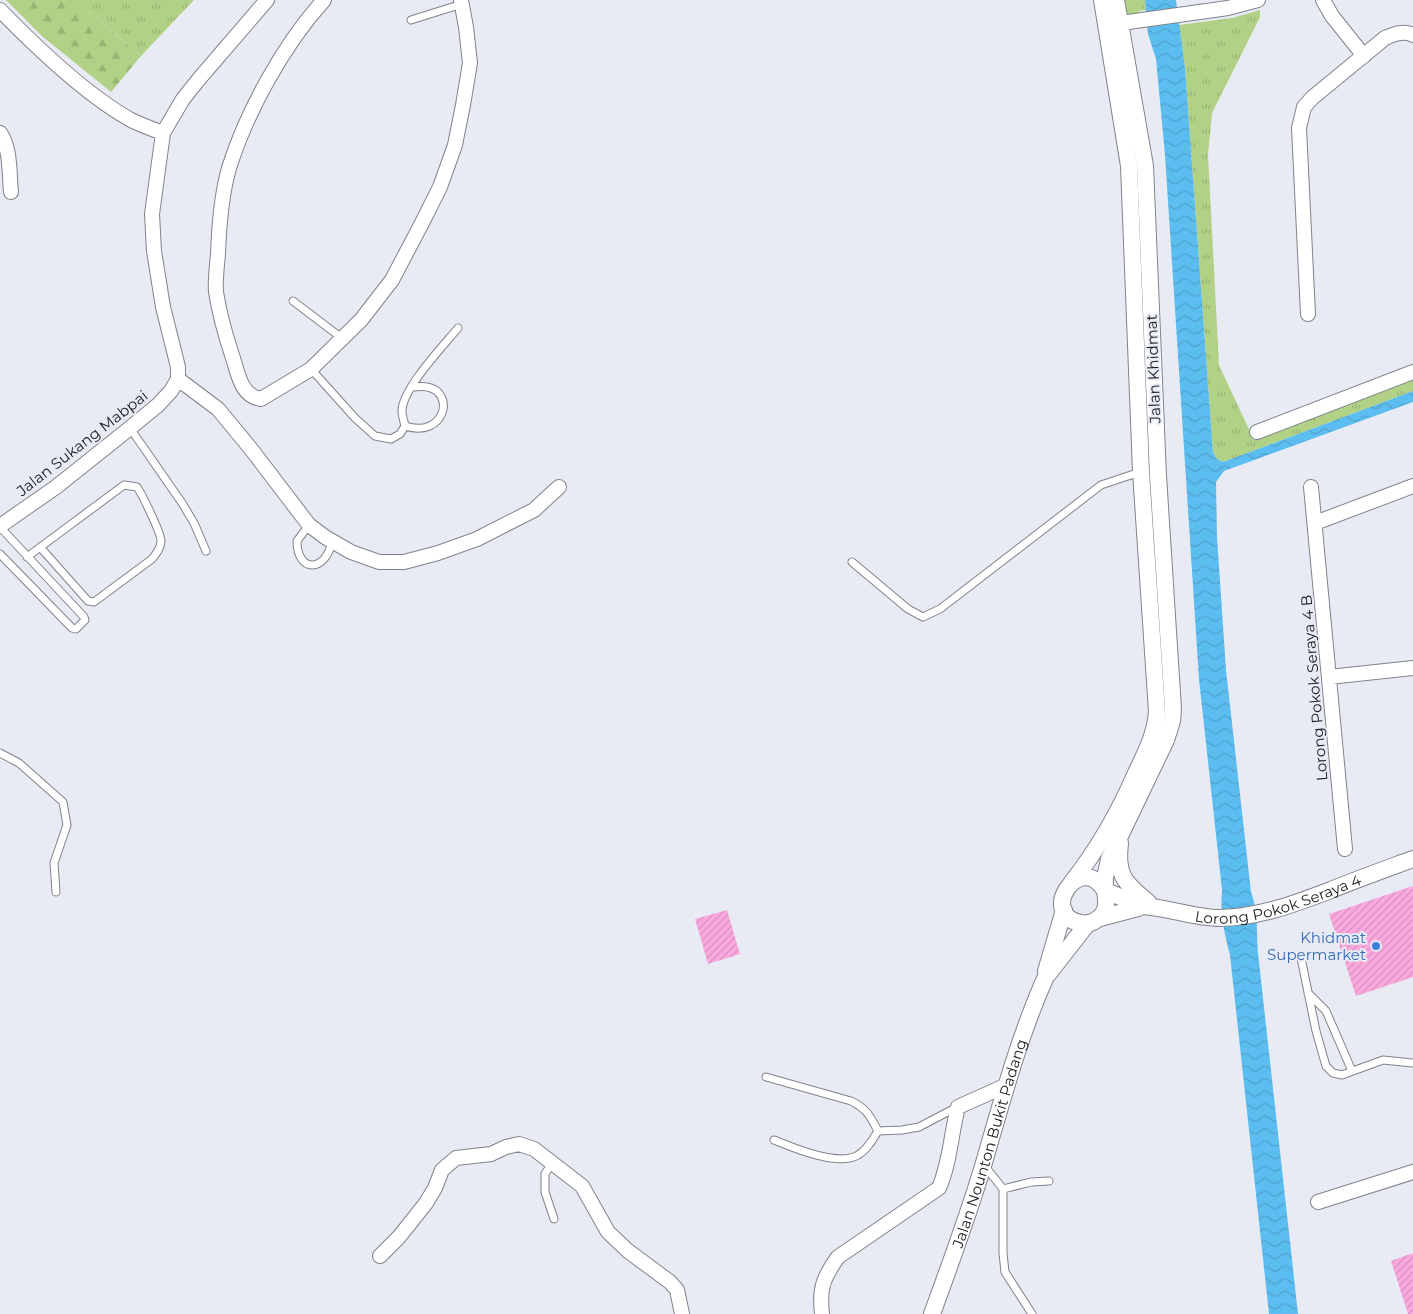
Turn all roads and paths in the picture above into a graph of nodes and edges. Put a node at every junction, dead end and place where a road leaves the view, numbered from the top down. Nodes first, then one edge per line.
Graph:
1 (267, 0) edge
2 (324, 0) edge
3 (1102, 0) edge
4 (1116, 0) edge
5 (1258, 0) edge
6 (1323, 0) edge
7 (461, 2) edge
8 (0, 10) edge
9 (411, 20) dead end
10 (1121, 24) junction
11 (1413, 35) edge
12 (1364, 56) junction
13 (0, 133) edge
14 (163, 133) junction
15 (11, 192) dead end
16 (293, 301) dead end
17 (1308, 314) dead end
18 (458, 328) dead end
19 (343, 339) junction
20 (311, 369) junction
21 (1413, 372) edge
22 (178, 379) junction
23 (412, 387) junction
24 (405, 426) junction
25 (130, 428) junction
26 (1257, 432) dead end
27 (1141, 472) junction
28 (1413, 486) edge
29 (559, 487) dead end
30 (1311, 487) dead end
31 (1315, 523) junction
32 (309, 525) junction
33 (0, 526) edge
34 (332, 541) junction
35 (40, 547) junction
36 (206, 551) dead end
37 (0, 554) edge
38 (27, 557) junction
39 (852, 562) dead end
40 (1413, 668) edge
41 (1329, 676) junction
42 (0, 753) edge
43 (1122, 831) junction
44 (1345, 849) dead end
45 (1413, 859) edge
46 (1072, 882) junction
47 (1105, 891) junction
48 (56, 892) dead end
49 (1148, 906) junction
50 (1064, 910) junction
51 (1094, 921) junction
52 (1301, 958) dead end
53 (1046, 974) junction
54 (1308, 993) junction
55 (1413, 1063) edge
56 (1352, 1071) junction
57 (766, 1077) dead end
58 (1006, 1085) junction
59 (958, 1107) junction
60 (878, 1131) junction
61 (774, 1140) dead end
62 (552, 1163) junction
63 (983, 1165) junction
64 (1413, 1172) edge
65 (1049, 1181) dead end
66 (1003, 1189) junction
67 (1318, 1202) dead end
68 (554, 1219) dead end
69 (380, 1256) dead end
70 (682, 1314) edge
71 (822, 1314) edge
72 (932, 1314) edge
73 (1032, 1314) edge

1 - 14 street
2 - 20 street
3 - 27 street
4 - 10 street, Jalan Khidmat
5 - 10 street
6 - 12 street
7 - 9 lane
7 - 19 street
8 - 14 street
10 - 43 street, Jalan Khidmat
11 - 12 street
12 - 17 street
13 - 15 street
14 - 22 street
16 - 19 lane
18 - 23 lane
19 - 20 street
20 - 24 lane
21 - 26 street
22 - 25 street, Jalan Sukang Mabpai
22 - 32 street
23 - 24 lane
23 - 24 lane
25 - 33 street, Jalan Sukang Mabpai
25 - 36 lane
27 - 39 lane
27 - 46 street
28 - 31 street
29 - 34 street
30 - 31 street, Lorong Pokok Seraya 4 B
31 - 41 street, Lorong Pokok Seraya 4 B
32 - 34 street
32 - 34 lane
33 - 38 lane
35 - 35 lane
35 - 38 lane
37 - 38 lane
40 - 41 street
41 - 44 street, Lorong Pokok Seraya 4 B
42 - 48 lane
43 - 47 street, Jalan Khidmat
43 - 49 street
45 - 49 street, Lorong Pokok Seraya 4
46 - 47 street
46 - 50 street
47 - 49 street, Lorong Pokok Seraya 4
47 - 51 street
49 - 51 street
50 - 51 street
50 - 53 street, Jalan Nounton Bukit Padang
51 - 53 street, Jalan Nounton Bukit Padang
52 - 54 lane
53 - 58 street, Jalan Nounton Bukit Padang
54 - 56 lane
54 - 56 lane
55 - 56 lane
57 - 60 lane
58 - 59 street
58 - 63 street, Jalan Nounton Bukit Padang
59 - 60 lane
59 - 71 street
60 - 61 lane
62 - 68 lane
62 - 69 street
62 - 70 street
63 - 66 lane
63 - 72 street, Jalan Nounton Bukit Padang
64 - 67 street
65 - 66 lane
66 - 73 lane

